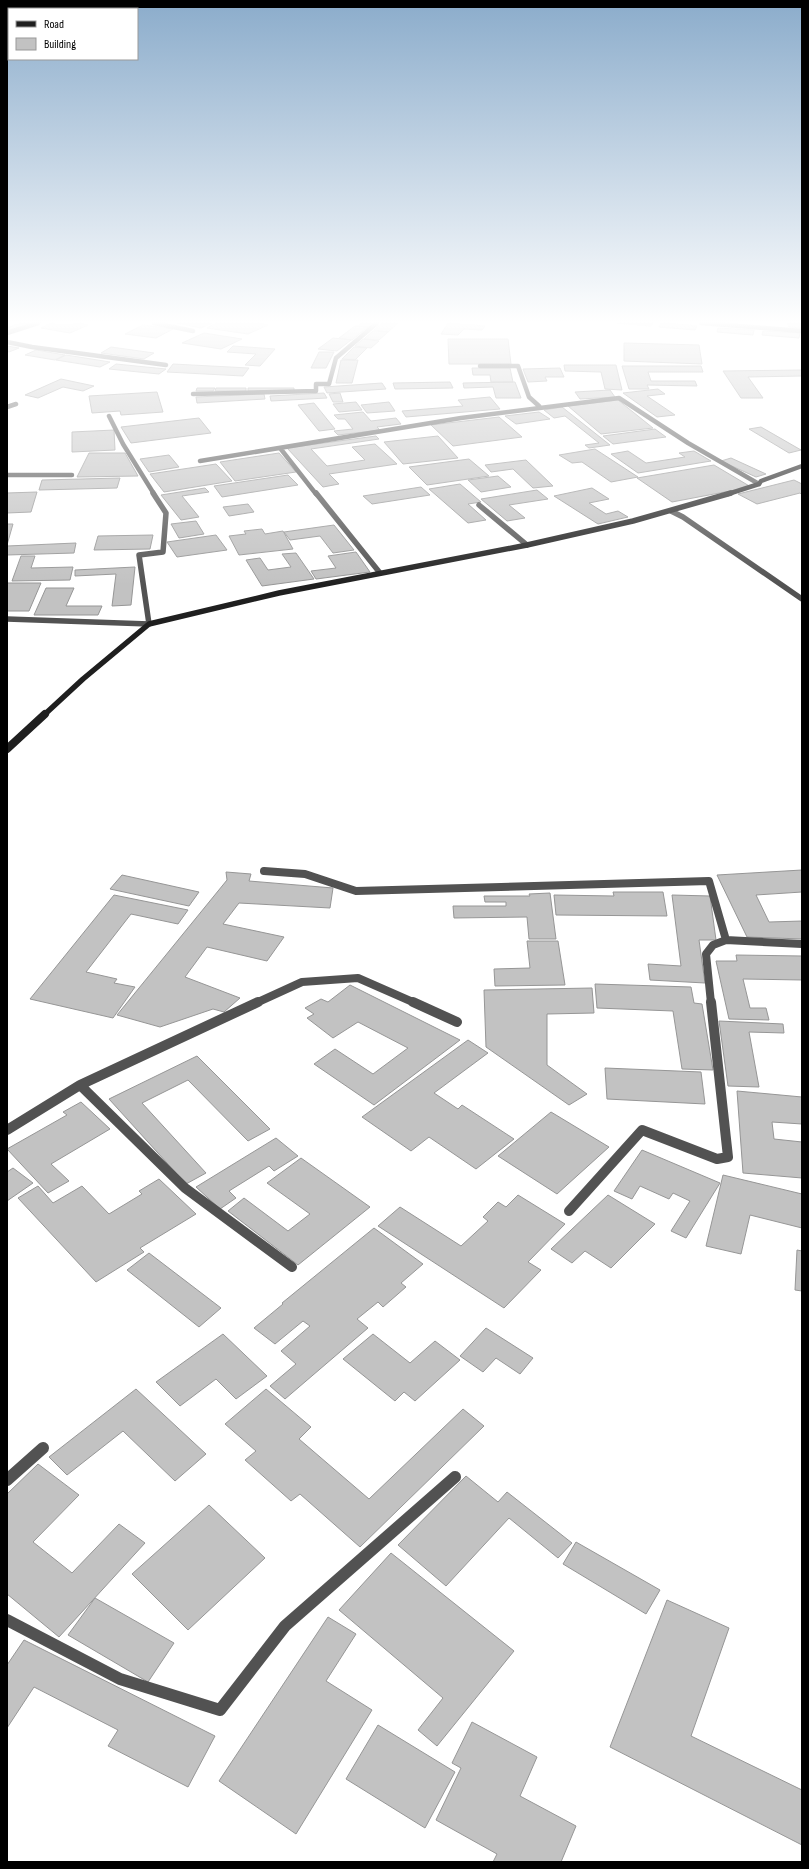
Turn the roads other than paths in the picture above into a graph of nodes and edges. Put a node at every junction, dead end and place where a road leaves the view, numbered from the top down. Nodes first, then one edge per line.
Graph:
1 (513, 410) edge
2 (638, 410) edge
3 (109, 416) dead end
4 (280, 448) junction
5 (200, 461) dead end
6 (802, 466) edge
7 (7, 475) edge
8 (72, 475) dead end
9 (758, 484) junction
10 (479, 505) dead end
11 (670, 511) junction
12 (527, 545) junction
13 (380, 573) junction
14 (802, 599) edge
15 (7, 619) edge
16 (149, 624) junction
17 (7, 749) edge
18 (264, 871) dead end
19 (726, 940) junction
20 (802, 944) edge
21 (457, 1022) dead end
22 (80, 1085) junction
23 (7, 1130) edge
24 (569, 1211) dead end
25 (292, 1268) dead end
26 (43, 1448) dead end
27 (455, 1477) dead end
28 (7, 1480) edge
29 (8, 1623) edge

1 - 4 street
2 - 9 street
3 - 16 street
4 - 5 street
4 - 13 street
6 - 9 street
7 - 8 street
9 - 11 street
10 - 12 street
11 - 12 street
11 - 14 street
12 - 13 street
13 - 16 street
15 - 16 street
16 - 17 street
18 - 19 street
19 - 20 street
19 - 24 street
21 - 22 street
22 - 23 street
22 - 25 street
26 - 28 street
27 - 29 street

